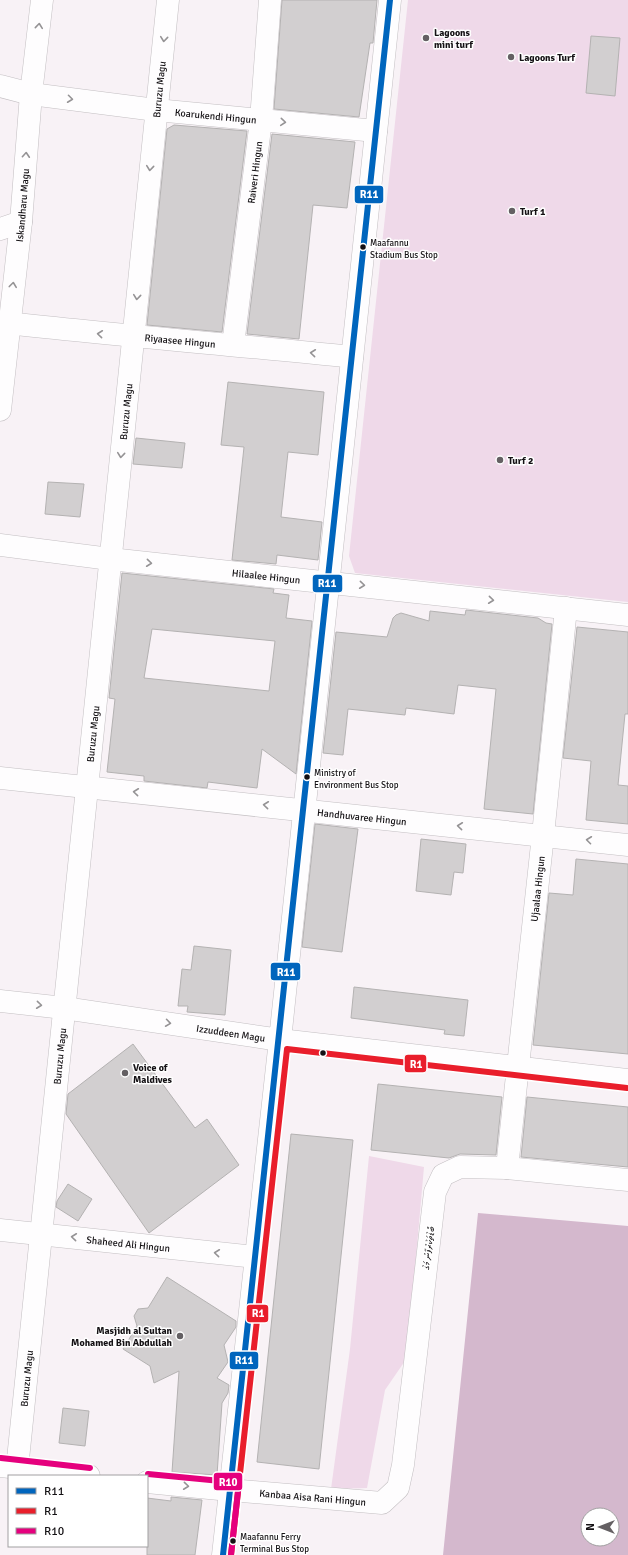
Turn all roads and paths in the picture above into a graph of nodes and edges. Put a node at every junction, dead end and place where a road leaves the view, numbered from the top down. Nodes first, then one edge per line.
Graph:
1 (42, 0) edge
2 (168, 0) edge
3 (270, 0) edge
4 (390, 0) edge
5 (0, 86) edge
6 (31, 94) junction
7 (156, 110) junction
8 (261, 120) junction
9 (376, 131) junction
10 (21, 222) junction
11 (0, 228) edge
12 (8, 323) junction
13 (133, 337) junction
14 (233, 345) junction
15 (352, 357) junction
16 (0, 410) edge
17 (0, 545) edge
18 (110, 559) junction
19 (328, 582) junction
20 (566, 608) junction
21 (628, 615) edge
22 (0, 778) edge
23 (87, 787) junction
24 (304, 809) junction
25 (544, 835) junction
26 (628, 845) edge
27 (0, 1001) edge
28 (64, 1008) junction
29 (280, 1040) junction
30 (517, 1067) junction
31 (628, 1080) edge
32 (507, 1168) junction
33 (628, 1180) edge
34 (0, 1230) edge
35 (41, 1234) junction
36 (256, 1257) junction
37 (8, 1467) edge
38 (80, 1475) edge
39 (148, 1482) edge
40 (230, 1490) junction
41 (382, 1503) joint
42 (223, 1555) edge

6 -> 1 street, Iskandharu Magu
2 -> 7 street, Buruzu Magu
3 - 8 street, Raiveri Hingun
4 - 9 street
5 - 6 street, Koarukendi Hingun
6 -> 7 street, Koarukendi Hingun
10 -> 6 street, Iskandharu Magu
7 - 8 street, Koarukendi Hingun
7 -> 13 street, Buruzu Magu
8 -> 9 street, Koarukendi Hingun
8 - 14 street, Raiveri Hingun
9 - 15 street
10 - 11 street
12 -> 10 street, Iskandharu Magu
13 -> 12 street, Riyaasee Hingun
12 - 16 street, Iskandharu Magu
13 - 14 street, Riyaasee Hingun
13 -> 18 street, Buruzu Magu
15 -> 14 street, Riyaasee Hingun
15 - 19 street
17 - 18 street, Hilaalee Hingun
18 -> 19 street, Hilaalee Hingun
18 - 23 street, Buruzu Magu
19 -> 20 street, Hilaalee Hingun
19 - 24 street
20 - 21 street, Hilaalee Hingun
20 - 25 street, Ujaalaa Hingun
22 - 23 street, Handhuvaree Hingun
24 -> 23 street, Handhuvaree Hingun
23 - 28 street, Buruzu Magu
25 -> 24 street, Handhuvaree Hingun
24 - 29 street
26 -> 25 street, Handhuvaree Hingun
25 - 30 street, Ujaalaa Hingun
27 -> 28 street, Izzuddeen Magu
28 -> 29 street, Izzuddeen Magu
28 - 35 street, Buruzu Magu
29 - 30 street, Izzuddeen Magu
29 - 36 street
30 - 31 street, Izzuddeen Magu
30 - 32 street, Ujaalaa Hingun
32 - 33 street, ބޮޑުތަކުރުފާނު މަގު
32 - 41 street, ބޮޑުތަކުރުފާނު މަގު
34 - 35 street, Shaheed Ali Hingun
36 -> 35 street, Shaheed Ali Hingun
35 - 37 street, Buruzu Magu
36 - 40 street
37 - 38 street
39 -> 40 street, Kanbaa Aisa Rani Hingun
40 - 41 street, Kanbaa Aisa Rani Hingun
40 - 42 street

